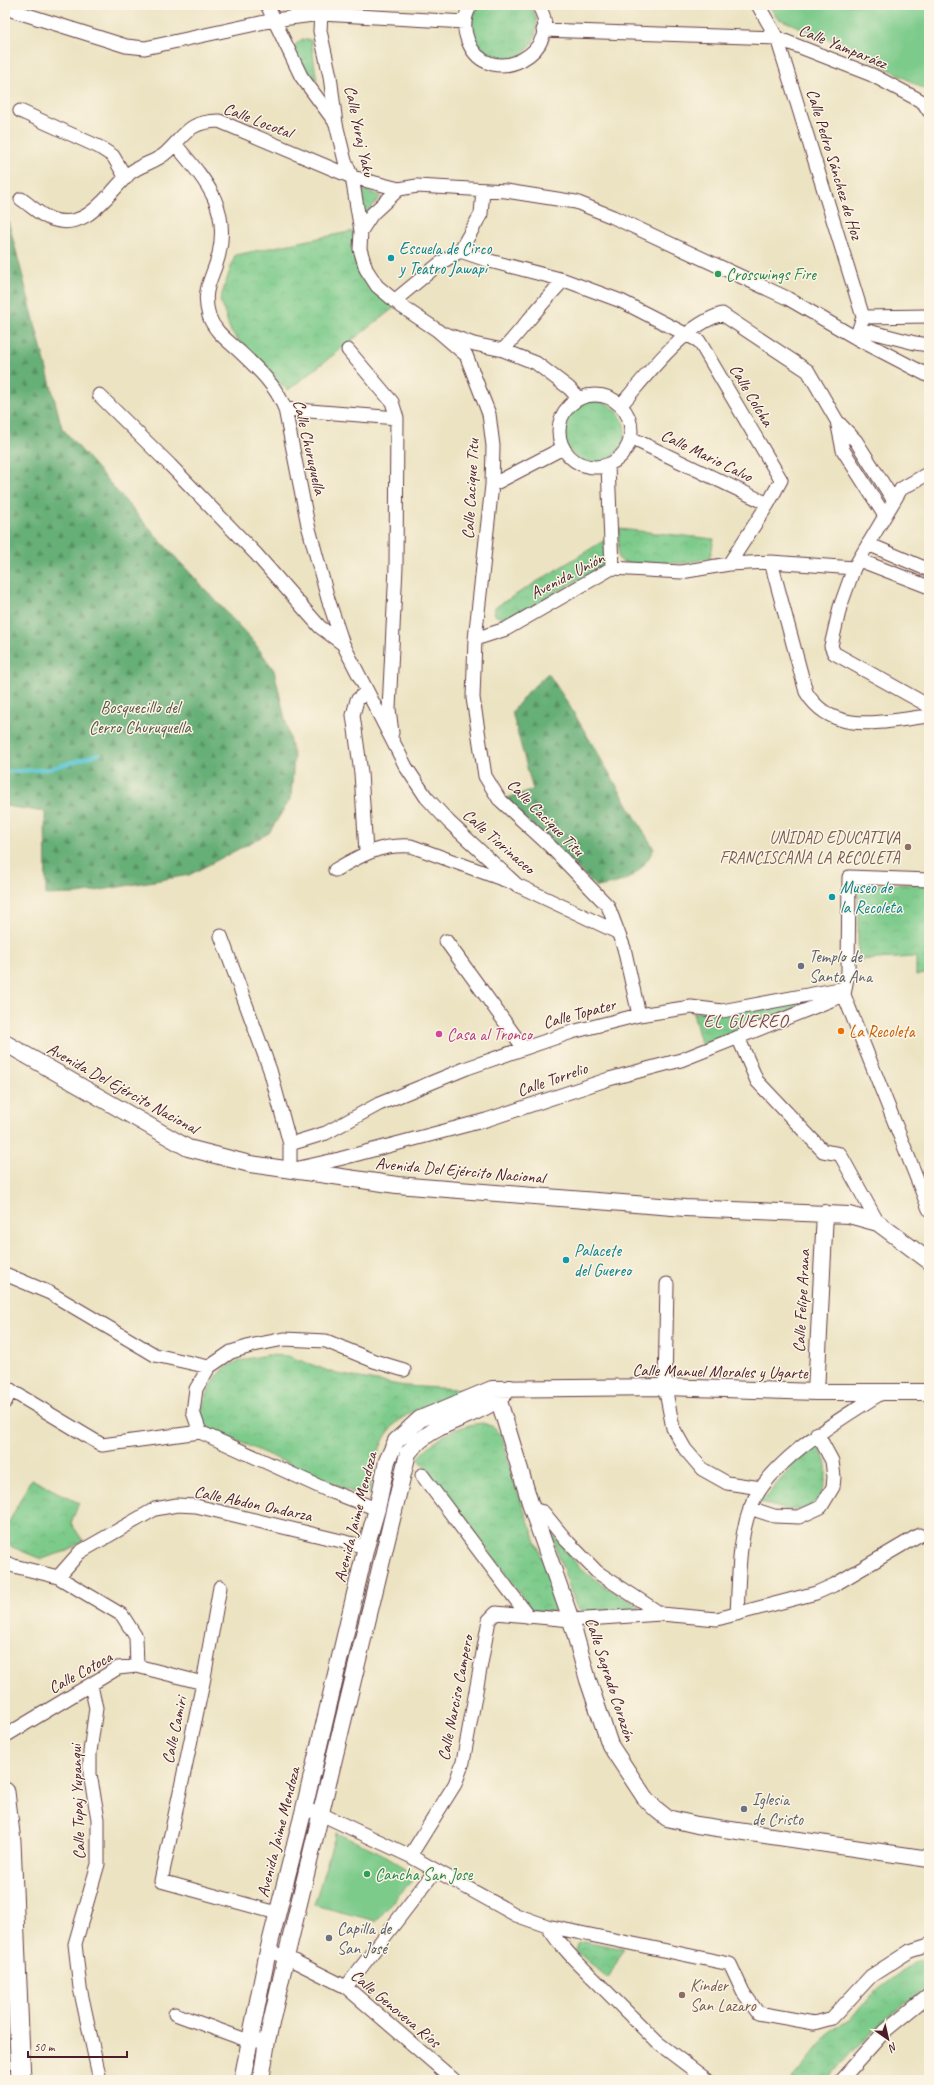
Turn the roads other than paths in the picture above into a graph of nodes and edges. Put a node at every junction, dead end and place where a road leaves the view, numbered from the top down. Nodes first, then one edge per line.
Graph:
1 (267, 5) edge
2 (471, 5) edge
3 (538, 5) edge
4 (758, 5) edge
5 (5, 8) edge
6 (323, 9) edge
7 (274, 20) junction
8 (465, 22) junction
9 (543, 30) junction
10 (778, 38) junction
11 (20, 111) dead end
12 (929, 111) edge
13 (336, 124) junction
14 (175, 144) junction
15 (352, 177) junction
16 (126, 178) junction
17 (399, 189) junction
18 (483, 190) junction
19 (21, 199) dead end
20 (361, 231) junction
21 (460, 251) junction
22 (564, 280) junction
23 (394, 301) junction
24 (929, 316) edge
25 (860, 328) junction
26 (437, 330) junction
27 (686, 333) junction
28 (929, 345) edge
29 (348, 350) dead end
30 (503, 350) junction
31 (929, 376) edge
32 (99, 395) dead end
33 (579, 399) junction
34 (621, 405) junction
35 (285, 410) junction
36 (397, 418) junction
37 (837, 421) junction
38 (631, 438) junction
39 (563, 448) junction
40 (608, 465) junction
41 (929, 473) edge
42 (492, 485) junction
43 (894, 501) junction
44 (768, 504) junction
45 (884, 516) junction
46 (868, 544) junction
47 (770, 562) junction
48 (729, 564) junction
49 (856, 564) junction
50 (612, 568) junction
51 (929, 570) edge
52 (929, 587) edge
53 (475, 639) junction
54 (343, 644) junction
55 (367, 691) junction
56 (929, 706) edge
57 (929, 716) edge
58 (392, 739) junction
59 (366, 852) junction
60 (335, 870) dead end
61 (929, 880) edge
62 (518, 885) junction
63 (617, 932) junction
64 (220, 936) dead end
65 (446, 941) dead end
66 (845, 991) junction
67 (639, 1015) junction
68 (738, 1037) junction
69 (5, 1043) edge
70 (523, 1047) junction
71 (290, 1144) junction
72 (290, 1170) junction
73 (929, 1208) edge
74 (824, 1213) junction
75 (878, 1223) junction
76 (929, 1261) edge
77 (5, 1274) edge
78 (667, 1284) dead end
79 (209, 1367) junction
80 (404, 1370) dead end
81 (665, 1387) junction
82 (510, 1388) junction
83 (8, 1389) edge
84 (816, 1392) junction
85 (883, 1392) junction
86 (929, 1392) edge
87 (499, 1401) junction
88 (5, 1402) edge
89 (200, 1432) junction
90 (818, 1433) junction
91 (422, 1475) dead end
92 (761, 1488) junction
93 (750, 1508) junction
94 (377, 1509) junction
95 (532, 1509) junction
96 (919, 1535) dead end
97 (366, 1547) junction
98 (5, 1562) edge
99 (58, 1577) junction
100 (220, 1587) dead end
101 (661, 1614) junction
102 (737, 1614) junction
103 (529, 1617) junction
104 (571, 1620) junction
105 (137, 1666) junction
106 (203, 1683) junction
107 (90, 1686) junction
108 (5, 1736) edge
109 (5, 1792) edge
110 (304, 1809) junction
111 (321, 1814) junction
112 (410, 1856) junction
113 (929, 1859) edge
114 (435, 1870) junction
115 (277, 1913) junction
116 (547, 1926) junction
117 (929, 1945) edge
118 (268, 1951) junction
119 (286, 1957) junction
120 (346, 1987) junction
121 (929, 1995) edge
122 (175, 2014) dead end
123 (267, 2041) junction
124 (249, 2042) junction
125 (21, 2080) edge
126 (100, 2080) edge
127 (242, 2080) edge
128 (261, 2080) edge
129 (454, 2080) edge
130 (707, 2080) edge
131 (841, 2080) edge

1 - 7 street
2 - 8 street
3 - 9 street
4 - 10 street, Calle Pedro Sánchez de Hoz
5 - 7 street
6 - 7 street
6 - 8 street
6 - 13 street, Calle Yuraj Yaku
7 - 13 street
8 - 9 street
9 - 10 street, Calle Yamparáez
10 - 12 street, Calle Yamparáez
10 - 25 street, Calle Pedro Sánchez de Hoz
11 - 16 street
13 - 15 street, Calle Yuraj Yaku
14 - 15 street, Calle Locotal
14 - 16 street, Calle Locotal
14 - 35 street, Calle Churuquella
15 - 17 street, Calle Locotal
15 - 20 street, Calle Yuraj Yaku
16 - 19 street, Calle Locotal
17 - 18 street
17 - 20 street
18 - 21 street
18 - 25 street
20 - 23 street, Calle Cacique Titu
21 - 22 street, Calle Colcha
21 - 23 street
22 - 27 street, Calle Colcha
22 - 30 street
23 - 26 street, Calle Cacique Titu
24 - 25 street
25 - 28 street
25 - 31 street
26 - 30 street
26 - 42 street, Calle Cacique Titu
27 - 34 street
27 - 37 street
27 - 44 street, Calle Colcha
29 - 36 street
30 - 33 street
32 - 54 street
33 - 34 street
33 - 39 street
34 - 38 street
35 - 36 street
35 - 54 street, Calle Churuquella
36 - 58 street
37 - 43 street
37 - 45 street
38 - 40 street
38 - 44 street, Calle Mario Calvo
39 - 40 street
39 - 42 street
40 - 50 street
41 - 43 street
42 - 53 street, Calle Cacique Titu
43 - 45 street
44 - 48 street
45 - 46 street
46 - 49 street
46 - 51 street
47 - 48 street, Avenida Unión
47 - 49 street, Avenida Unión
47 - 57 street
48 - 50 street, Avenida Unión
49 - 52 street, Avenida Unión
49 - 56 street
50 - 53 street, Avenida Unión
53 - 63 street, Calle Cacique Titu
54 - 55 street, Calle Churuquella
55 - 58 street, Calle Churuquella
55 - 59 street
58 - 62 street, Calle Tiorinaceo
59 - 60 street
59 - 62 street
61 - 66 street
62 - 63 street, Calle Tiorinaceo
63 - 67 street, Calle Cacique Titu
64 - 71 street
65 - 70 street
66 - 67 street, Calle Topater
66 - 68 street, Calle Torrelio
66 - 73 street
67 - 70 street, Calle Topater
68 - 72 street, Calle Torrelio
68 - 75 street
69 - 72 main road, Avenida Del Ejército Nacional
70 - 71 street, Calle Topater
71 - 72 street
72 - 74 main road, Avenida Del Ejército Nacional
74 - 75 main road, Avenida Del Ejército Nacional
74 - 84 main road, Calle Felipe Arana
75 - 76 main road, Avenida Del Ejército Nacional
77 - 79 street
78 - 81 street
79 - 80 street
79 - 89 street
81 - 82 main road, Calle Manuel Morales y Ugarte
81 - 84 main road, Calle Manuel Morales y Ugarte
81 - 92 street
82 - 87 main road, Avenida Jaime Mendoza
82 - 94 main road, Avenida Jaime Mendoza
83 - 88 street
83 - 89 street
84 - 85 main road, Calle Manuel Morales y Ugarte
85 - 86 main road, Calle Manuel Morales y Ugarte
85 - 90 street
87 - 95 main road, Calle Sagrado Corazón
87 - 111 main road, Avenida Jaime Mendoza
89 - 94 street
90 - 92 street
90 - 93 street
91 - 103 street
92 - 93 street
93 - 102 street
94 - 97 main road, Avenida Jaime Mendoza
95 - 101 street
95 - 104 main road, Calle Sagrado Corazón
96 - 102 street, Calle Narciso Campero
97 - 99 street, Calle Abdon Ondarza
97 - 110 main road, Avenida Jaime Mendoza
98 - 99 street
99 - 105 street
100 - 106 street, Calle Camiri
101 - 102 street, Calle Narciso Campero
101 - 104 street, Calle Narciso Campero
103 - 104 street, Calle Narciso Campero
103 - 112 street, Calle Narciso Campero
104 - 113 main road, Calle Sagrado Corazón
105 - 106 street, Calle Cotoca
105 - 107 street, Calle Cotoca
106 - 115 street, Calle Camiri
107 - 108 street, Calle Cotoca
107 - 126 street, Calle Tupaj Yupanqui
109 - 125 highway
110 - 111 street
110 - 115 main road, Avenida Jaime Mendoza
111 - 112 street
111 - 119 main road, Avenida Jaime Mendoza
112 - 114 street
114 - 116 street
114 - 120 street
115 - 118 main road, Avenida Jaime Mendoza
116 - 117 street
116 - 130 street
118 - 119 street, Calle Genoveva Ríos
118 - 124 main road, Avenida Jaime Mendoza
119 - 120 street, Calle Genoveva Ríos
119 - 123 main road, Avenida Jaime Mendoza
120 - 129 street, Calle Genoveva Ríos
121 - 131 street
122 - 124 street
123 - 124 street
123 - 128 main road, Avenida Jaime Mendoza
124 - 127 main road, Avenida Jaime Mendoza

